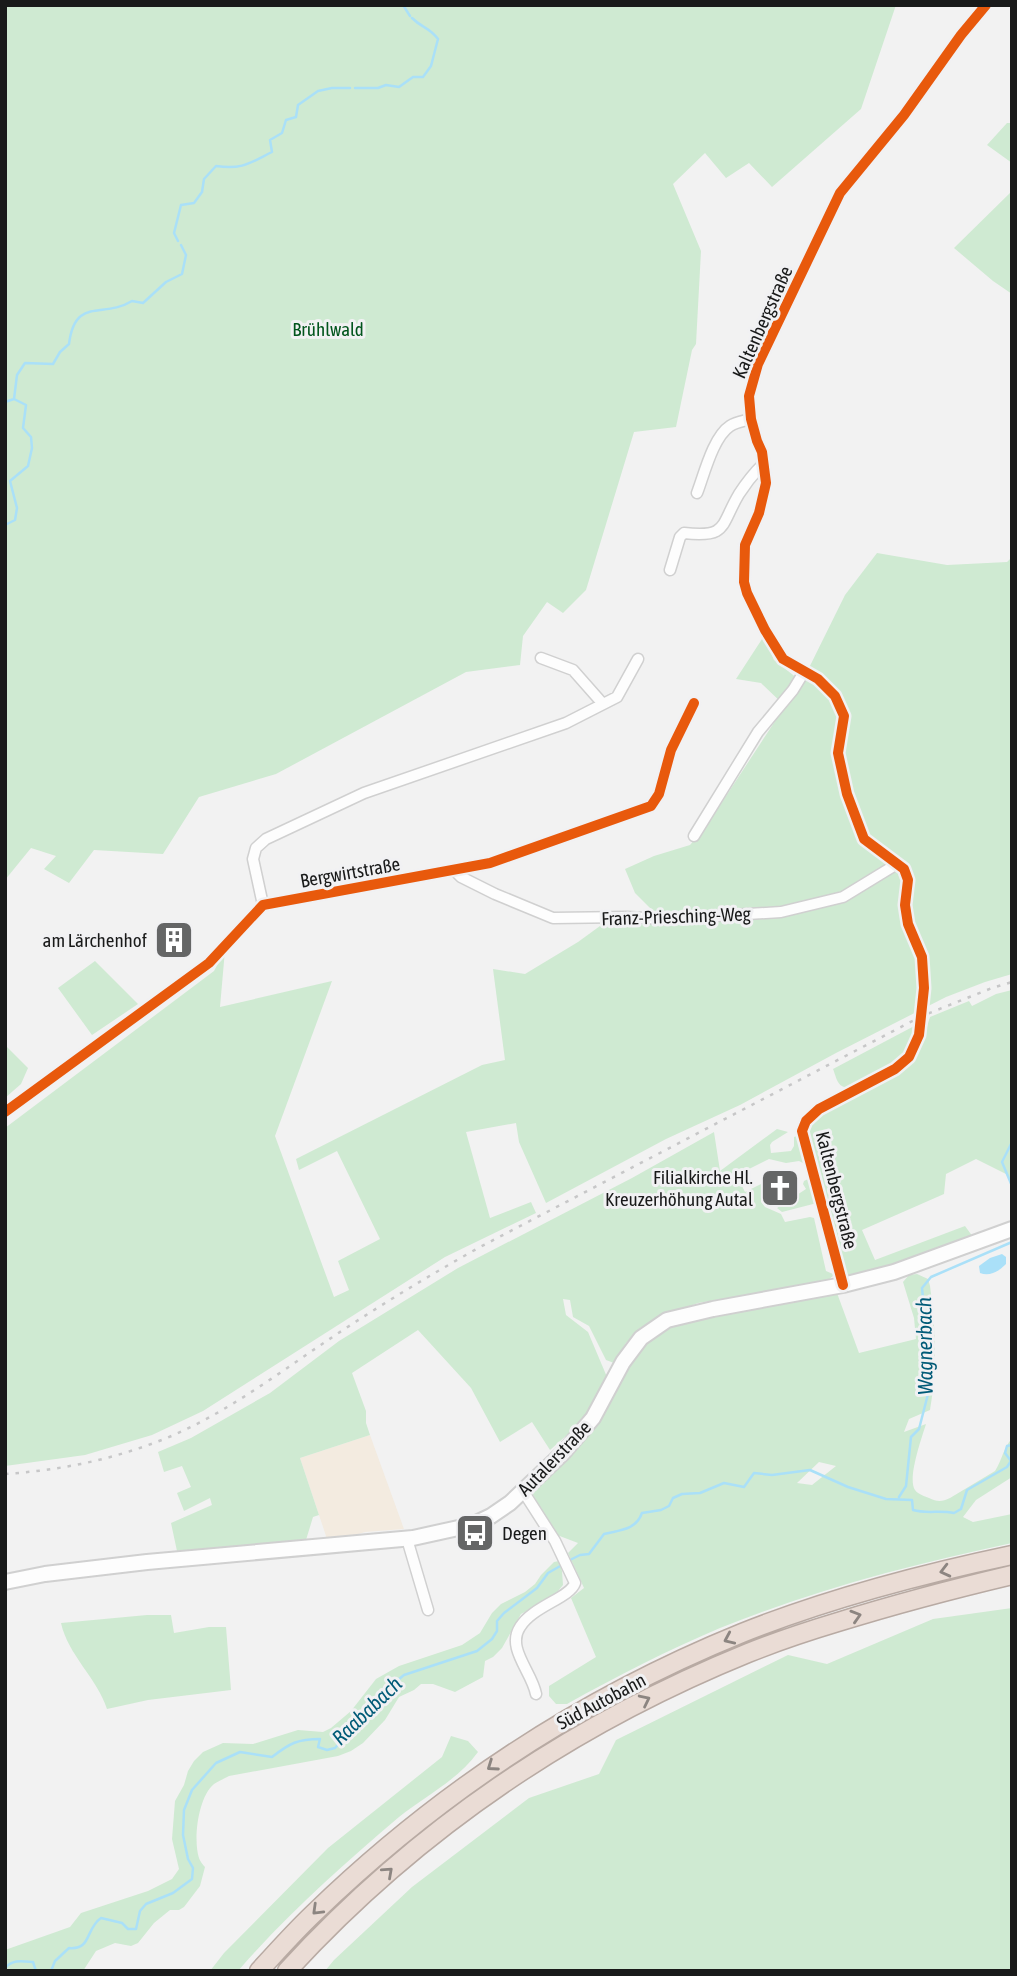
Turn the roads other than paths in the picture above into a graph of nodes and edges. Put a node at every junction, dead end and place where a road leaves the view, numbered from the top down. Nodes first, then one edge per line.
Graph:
1 (986, 5) edge
2 (751, 419) junction
3 (763, 464) junction
4 (697, 494) dead end
5 (670, 570) dead end
6 (541, 658) dead end
7 (638, 659) dead end
8 (804, 672) junction
9 (694, 703) dead end
10 (603, 704) junction
11 (694, 836) dead end
12 (897, 864) junction
13 (455, 871) junction
14 (262, 905) junction
15 (5, 1112) edge
16 (1012, 1229) edge
17 (843, 1284) junction
18 (523, 1491) junction
19 (407, 1539) junction
20 (1012, 1555) edge
21 (1012, 1575) edge
22 (5, 1582) edge
23 (428, 1610) dead end
24 (536, 1694) dead end
25 (259, 1971) edge
26 (287, 1971) edge

1 - 2 street, Kaltenbergstraße
2 - 3 street, Kaltenbergstraße
2 - 4 street
3 - 5 street
3 - 8 street, Kaltenbergstraße
6 - 10 street
7 - 10 street
8 - 11 street
8 - 12 street, Kaltenbergstraße
9 - 13 street, Bergwirtstraße
10 - 14 street
12 - 13 street, Franz-Priesching-Weg
12 - 17 street, Kaltenbergstraße
13 - 14 street, Bergwirtstraße
14 - 15 street
16 - 17 main road, Autalerstraße
17 - 18 main road, Autalerstraße
18 - 19 main road, Autalerstraße
18 - 24 street
19 - 22 main road, Autalerstraße
19 - 23 street
20 -> 25 highway, Süd Autobahn
26 -> 21 highway, Süd Autobahn

